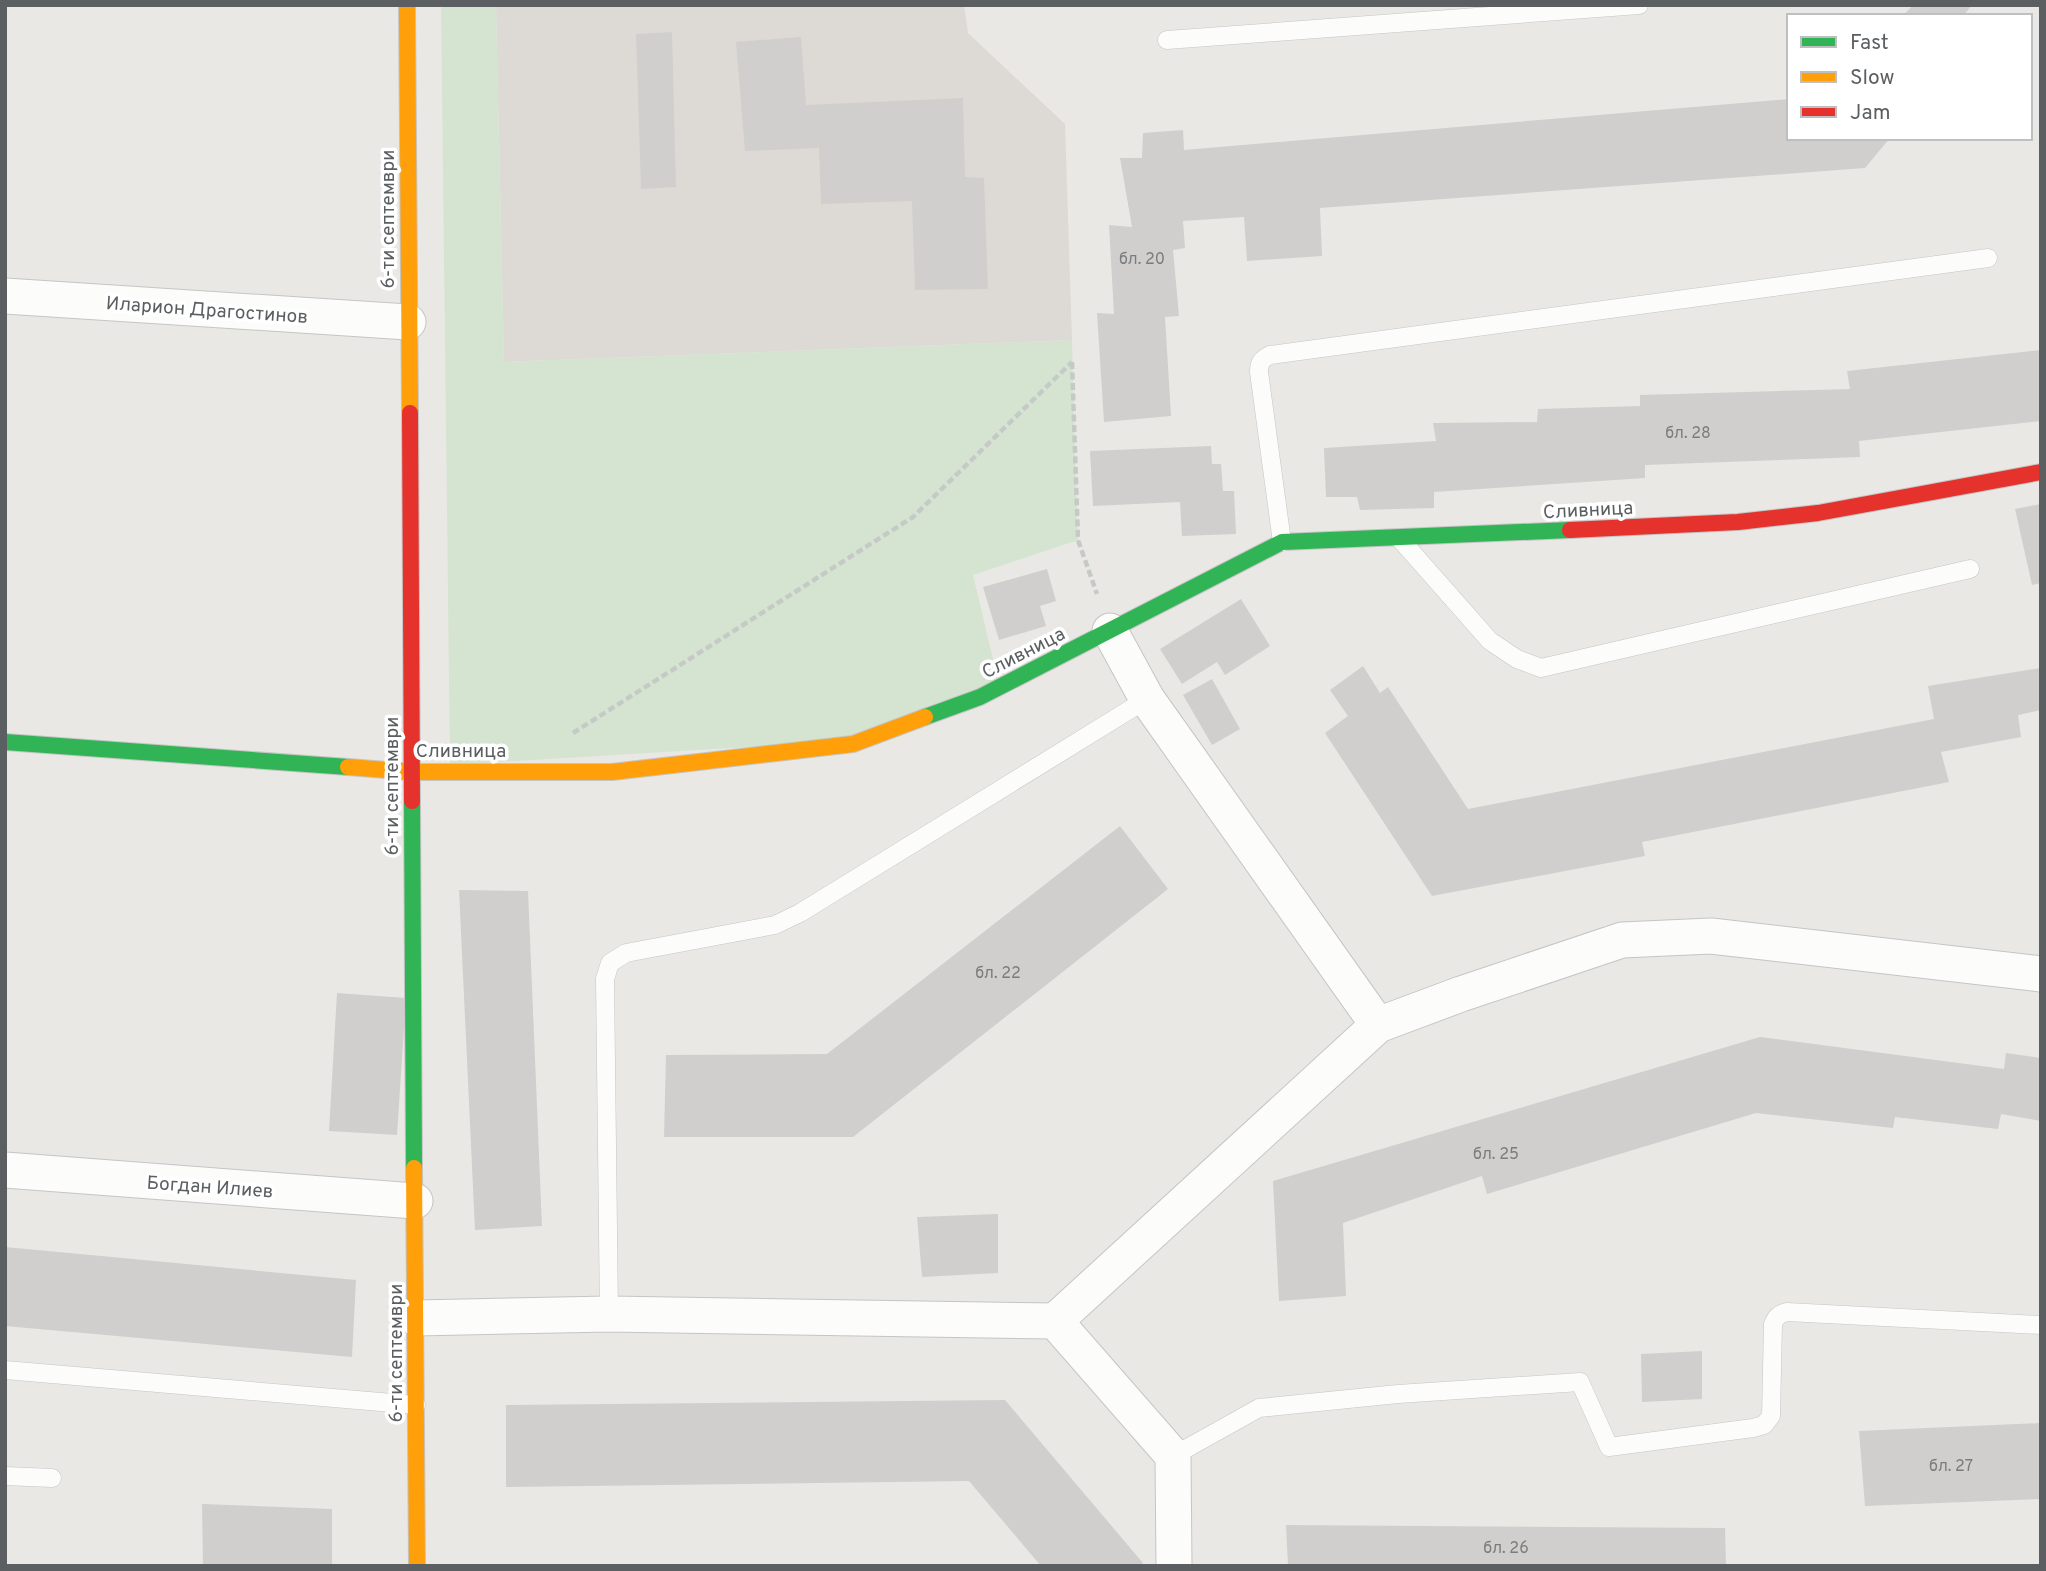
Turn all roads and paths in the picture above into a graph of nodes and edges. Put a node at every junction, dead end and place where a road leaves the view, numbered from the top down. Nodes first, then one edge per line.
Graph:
1 (407, 5) edge
2 (1639, 5) edge
3 (1167, 40) dead end
4 (1988, 258) dead end
5 (5, 296) edge
6 (408, 322) junction
7 (2041, 472) edge
8 (1399, 539) junction
9 (1282, 542) junction
10 (1970, 569) dead end
11 (1110, 631) junction
12 (1147, 699) junction
13 (572, 733) dead end
14 (5, 742) edge
15 (412, 772) junction
16 (2041, 974) edge
17 (1378, 1025) junction
18 (5, 1170) edge
19 (415, 1201) junction
20 (609, 1314) junction
21 (415, 1318) junction
22 (1055, 1321) junction
23 (2041, 1325) edge
24 (5, 1370) edge
25 (416, 1405) junction
26 (1173, 1456) junction
27 (5, 1476) edge
28 (52, 1478) dead end
29 (417, 1566) edge
30 (1174, 1566) edge

1 - 6 street, 6-ти септември
2 - 3 lane
4 - 9 lane
5 - 6 street, Иларион Драгостинов
6 - 15 street, 6-ти септември
7 - 8 street, Сливница
8 - 9 street, Сливница
8 - 10 lane
9 - 11 street, Сливница
11 - 12 street
11 - 13 path
11 - 15 street, Сливница
12 - 17 street
12 - 20 lane
14 - 15 street, Сливница
15 - 19 street, 6-ти септември
16 - 17 street
17 - 22 street
18 - 19 street, Богдан Илиев
19 - 21 street, 6-ти септември
20 - 21 street
20 - 22 street
21 - 25 street, 6-ти септември
22 - 26 street
23 - 26 lane
24 - 25 lane
25 - 29 street, 6-ти септември
26 - 30 street
27 - 28 lane

